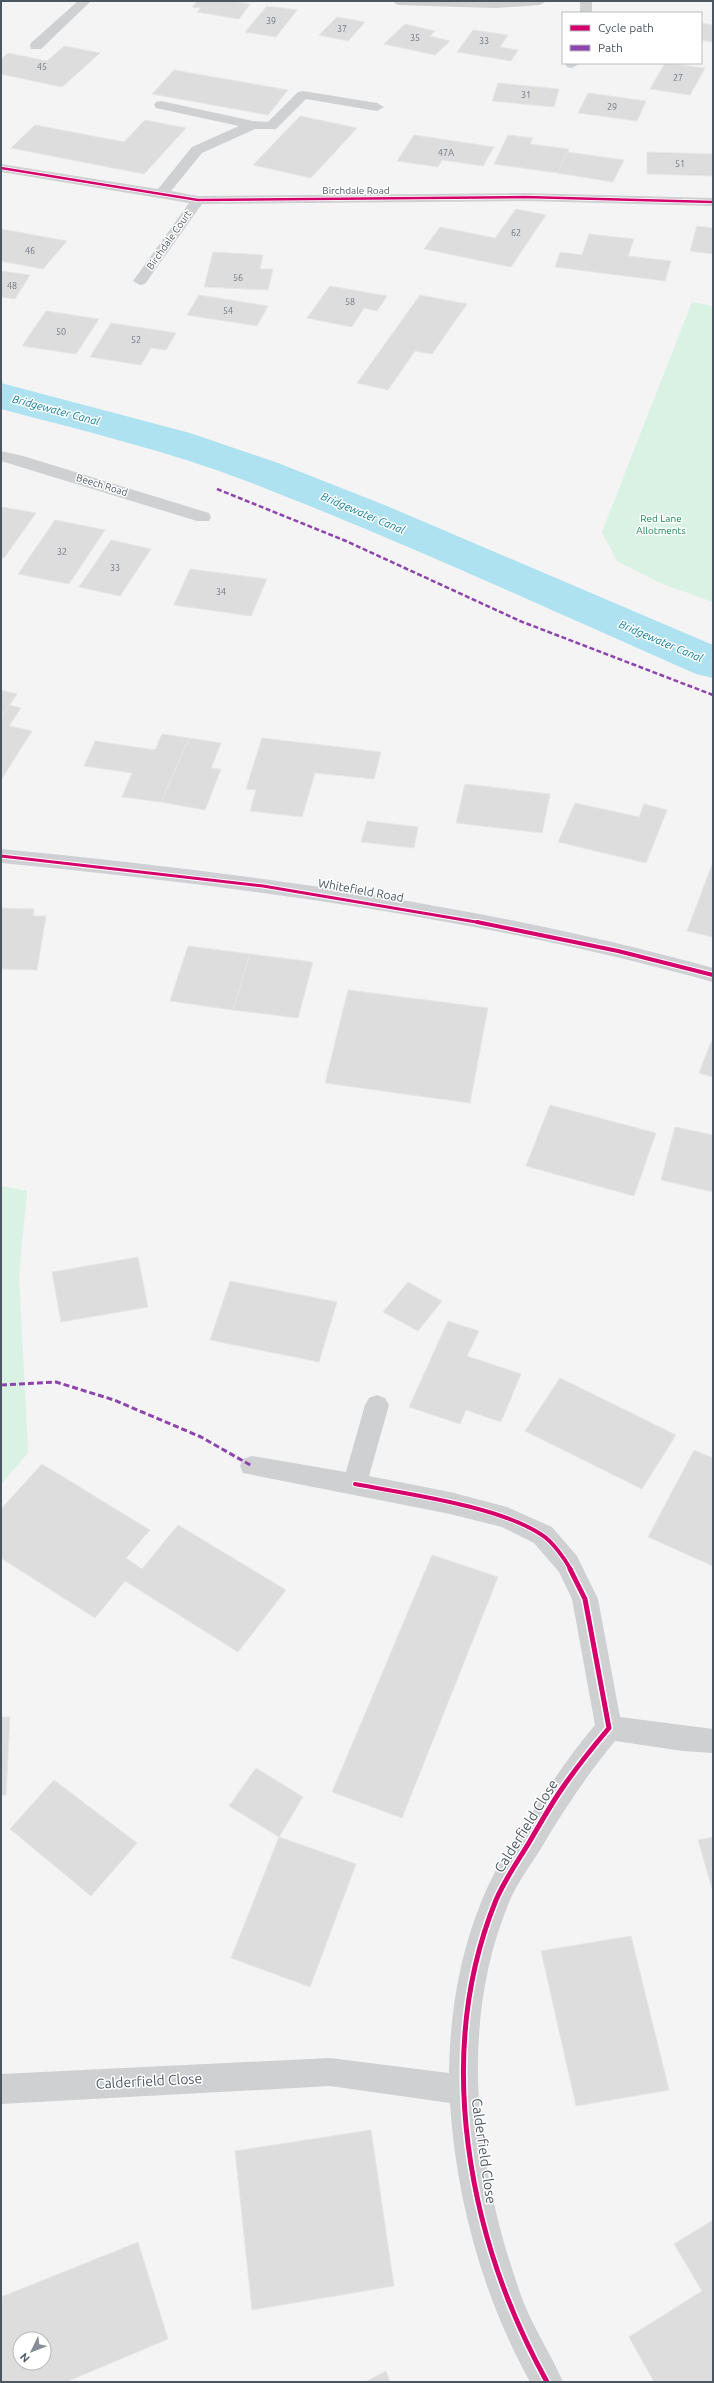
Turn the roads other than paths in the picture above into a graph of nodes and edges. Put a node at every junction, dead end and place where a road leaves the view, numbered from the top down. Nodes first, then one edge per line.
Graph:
1 (85, 1) edge
2 (398, 1) edge
3 (540, 1) edge
4 (586, 1) edge
5 (586, 12) edge
6 (36, 46) dead end
7 (161, 105) dead end
8 (377, 107) dead end
9 (253, 125) junction
10 (1, 168) edge
11 (162, 194) junction
12 (198, 200) junction
13 (713, 202) edge
14 (140, 281) dead end
15 (1, 456) edge
16 (203, 517) dead end
17 (1, 856) edge
18 (713, 974) edge
19 (377, 1405) dead end
20 (252, 1466) dead end
21 (355, 1484) junction
22 (609, 1728) junction
23 (713, 1741) edge
24 (1, 2089) edge
25 (464, 2090) junction
26 (547, 2382) edge

1 - 6 street
2 - 3 street
4 - 5 street
7 - 9 street
8 - 9 street
9 - 11 street
10 - 11 street, Birchdale Road
11 - 12 street, Birchdale Road
12 - 13 street, Birchdale Road
12 - 14 street, Birchdale Court
15 - 16 street, Beech Road
17 - 18 street, Whitefield Road
19 - 21 street
20 - 21 street
21 - 22 street
22 - 23 street
22 - 25 street, Calderfield Close
24 - 25 street, Calderfield Close
25 - 26 street, Calderfield Close

